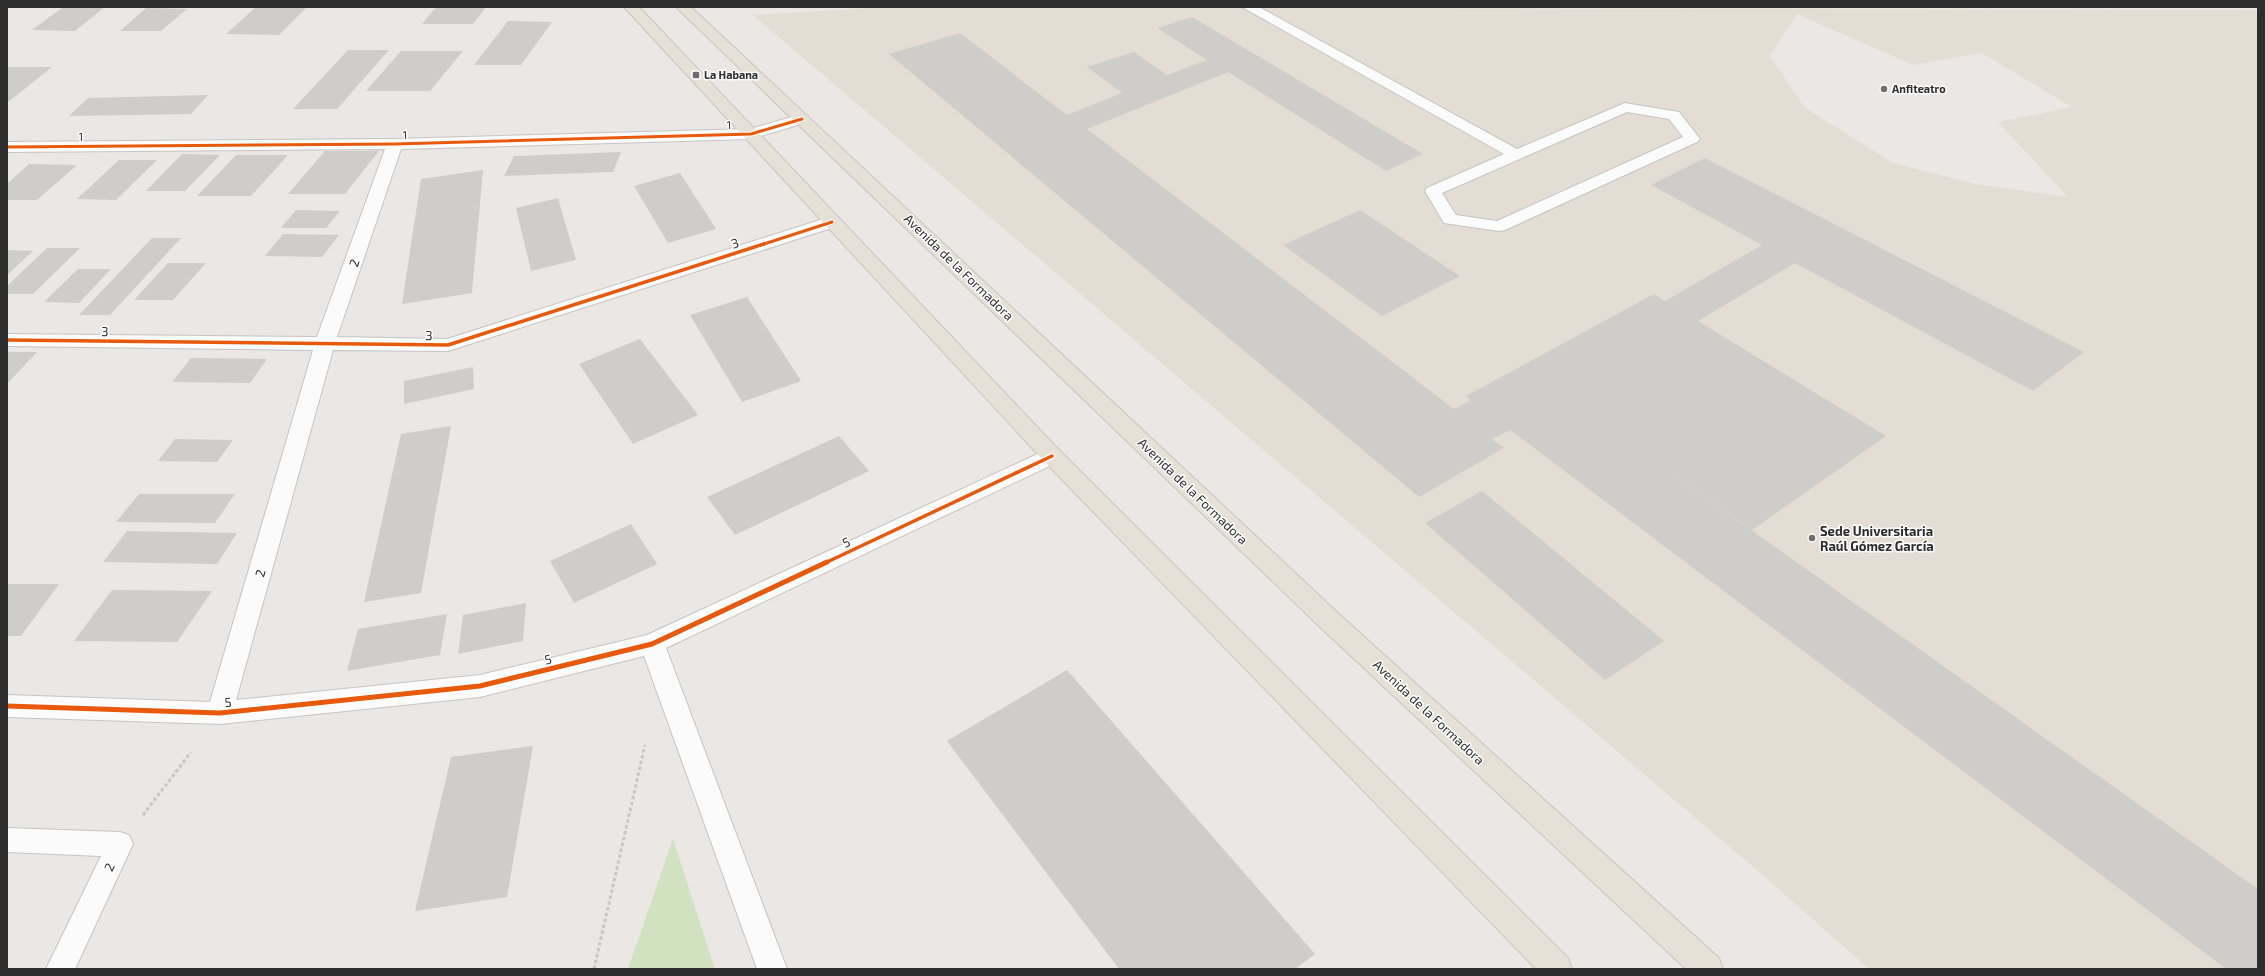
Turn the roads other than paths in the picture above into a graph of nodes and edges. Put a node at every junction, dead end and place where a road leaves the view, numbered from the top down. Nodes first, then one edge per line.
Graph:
1 (631, 7) edge
2 (683, 7) edge
3 (1249, 7) edge
4 (802, 119) junction
5 (751, 134) junction
6 (395, 144) junction
7 (7, 146) edge
8 (1515, 154) junction
9 (832, 222) junction
10 (7, 340) edge
11 (325, 344) junction
12 (1052, 456) junction
13 (652, 644) junction
14 (7, 706) edge
15 (220, 713) junction
16 (7, 840) edge
17 (60, 969) edge
18 (772, 969) edge
19 (1557, 969) edge
20 (1708, 969) edge

1 - 5 main road
2 - 4 main road, Avenida de la Formadora
3 - 8 lane
4 - 5 street, 1
4 - 20 main road, Avenida de la Formadora
5 - 6 street, 1
5 - 9 main road
6 - 7 street, 1
6 - 11 street, 2
8 - 8 lane
9 - 11 street, 3
9 - 12 main road
10 - 11 street, 3
11 - 15 street, 2
12 - 13 street, 5
12 - 19 main road
13 - 15 street, 5
13 - 18 street
14 - 15 street, 5
16 - 17 lane, 2

